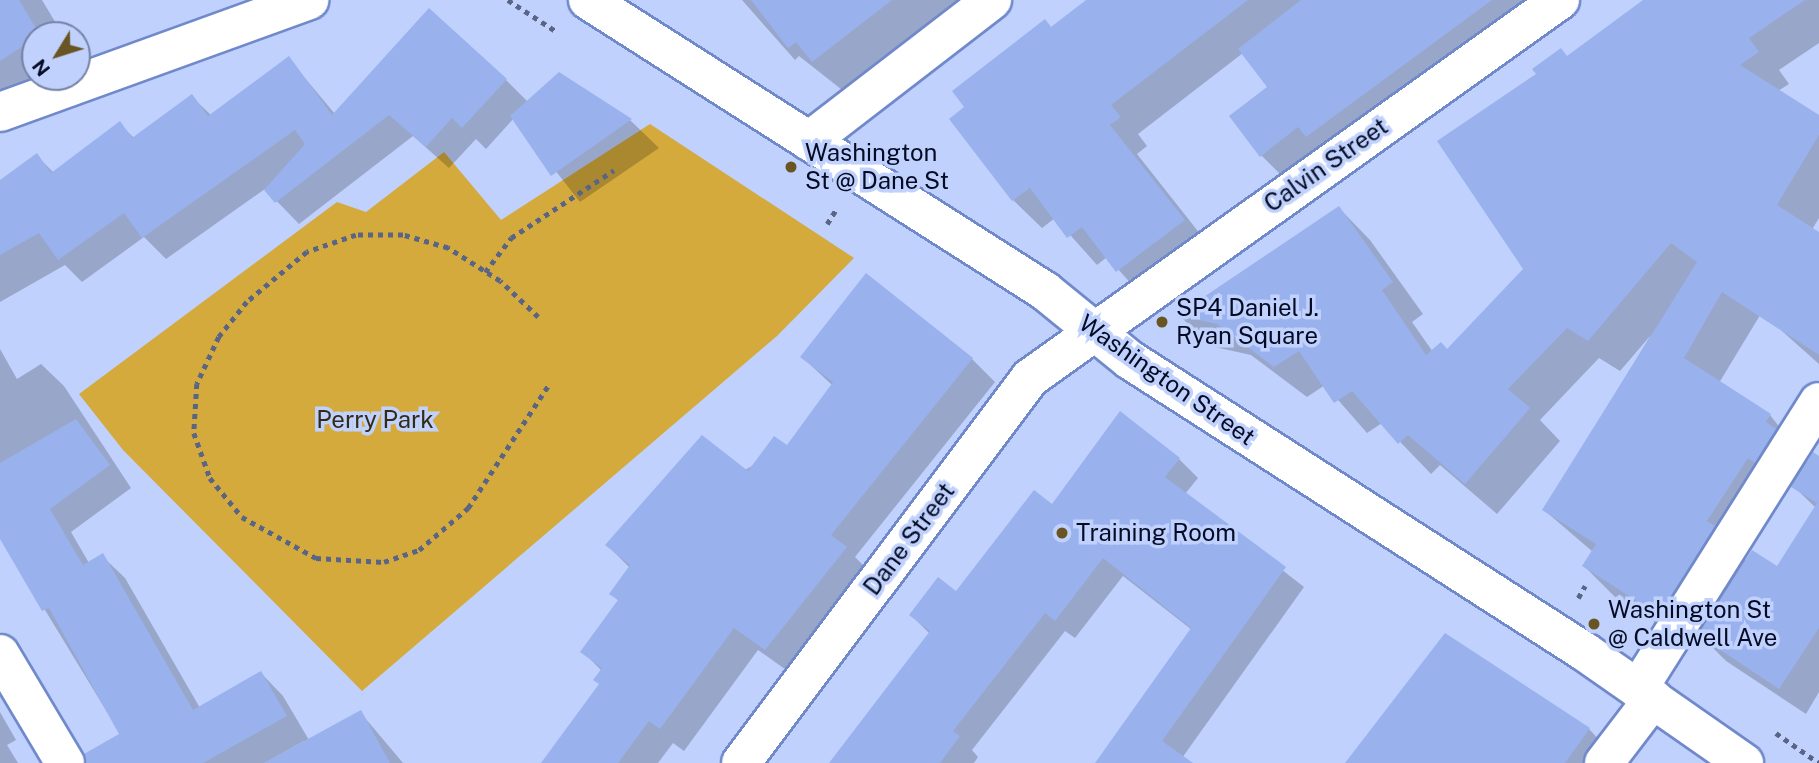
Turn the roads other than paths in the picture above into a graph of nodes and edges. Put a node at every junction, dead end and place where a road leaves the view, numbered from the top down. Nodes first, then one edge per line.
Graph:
1 (309, 0) edge
2 (588, 0) edge
3 (992, 0) edge
4 (1560, 0) edge
5 (0, 112) edge
6 (809, 141) junction
7 (1093, 330) junction
8 (1819, 402) edge
9 (0, 654) edge
10 (1645, 694) junction
11 (65, 763) edge
12 (741, 763) edge
13 (1604, 763) edge
14 (1744, 763) edge

1 - 5 street
2 - 6 street, Washington Street
3 - 6 street
4 - 7 street, Calvin Street
6 - 7 street, Washington Street
7 - 10 street, Washington Street
7 - 12 street, Dane Street
8 - 10 street
9 - 11 street
10 - 13 street
10 - 14 street, Washington Street

